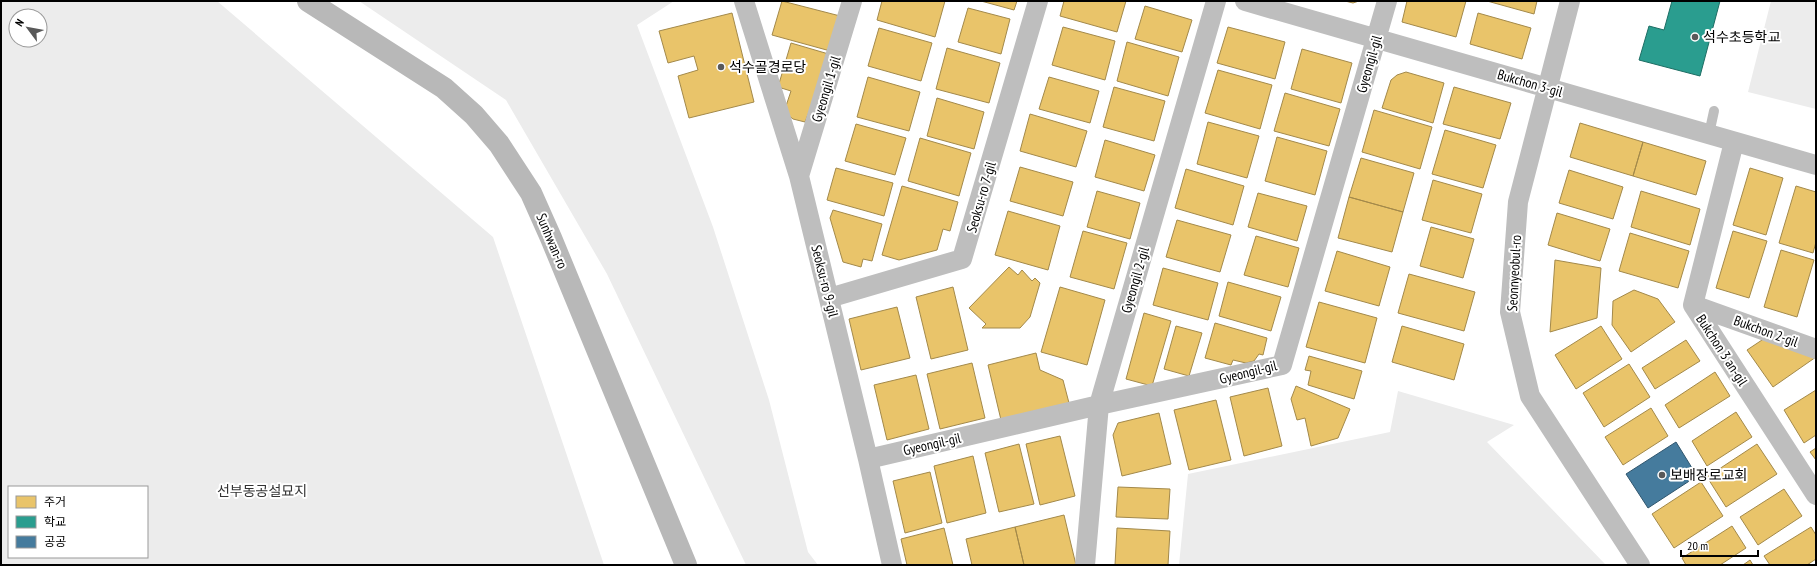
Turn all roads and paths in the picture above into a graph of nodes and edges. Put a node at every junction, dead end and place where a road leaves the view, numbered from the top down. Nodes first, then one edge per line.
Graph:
1 (308, 1) edge
2 (744, 1) edge
3 (852, 1) edge
4 (1038, 1) edge
5 (1216, 1) edge
6 (1245, 1) edge
7 (1387, 1) edge
8 (1570, 1) edge
9 (1376, 39) junction
10 (1548, 88) junction
11 (1714, 111) dead end
12 (1709, 134) junction
13 (1734, 142) junction
14 (1816, 165) edge
15 (799, 176) junction
16 (829, 298) junction
17 (1692, 305) junction
18 (1816, 349) edge
19 (1099, 405) junction
20 (868, 459) junction
21 (1816, 495) edge
22 (686, 565) edge
23 (892, 565) edge
24 (1085, 565) edge
25 (1640, 565) edge

1 - 22 main road, Sunhwan-ro
2 - 15 street, Seoksu-ro 9-gil
3 - 15 street, Gyeongil 1-gil
4 - 16 street, Seoksu-ro 7-gil
5 - 19 street, Gyeongil 2-gil
6 - 9 street, Bukchon 3-gil
7 - 9 street, Gyeongil-gil
8 - 10 street, Seonnyeobul-ro
9 - 10 street, Bukchon 3-gil
9 - 19 street, Gyeongil-gil
10 - 12 street, Bukchon 3-gil
10 - 25 street, Seonnyeobul-ro
11 - 12 lane
12 - 13 street, Bukchon 3-gil
13 - 14 street, Bukchon 3-gil
13 - 17 street, Bukchon 3 an-gil
15 - 16 street, Seoksu-ro 9-gil
16 - 20 street, Seoksu-ro 9-gil
17 - 18 street, Bukchon 2-gil
17 - 21 street, Bukchon 3 an-gil
19 - 20 street, Gyeongil-gil
19 - 24 street, Gyeongil 2-gil
20 - 23 street, Seoksu-ro 9-gil

